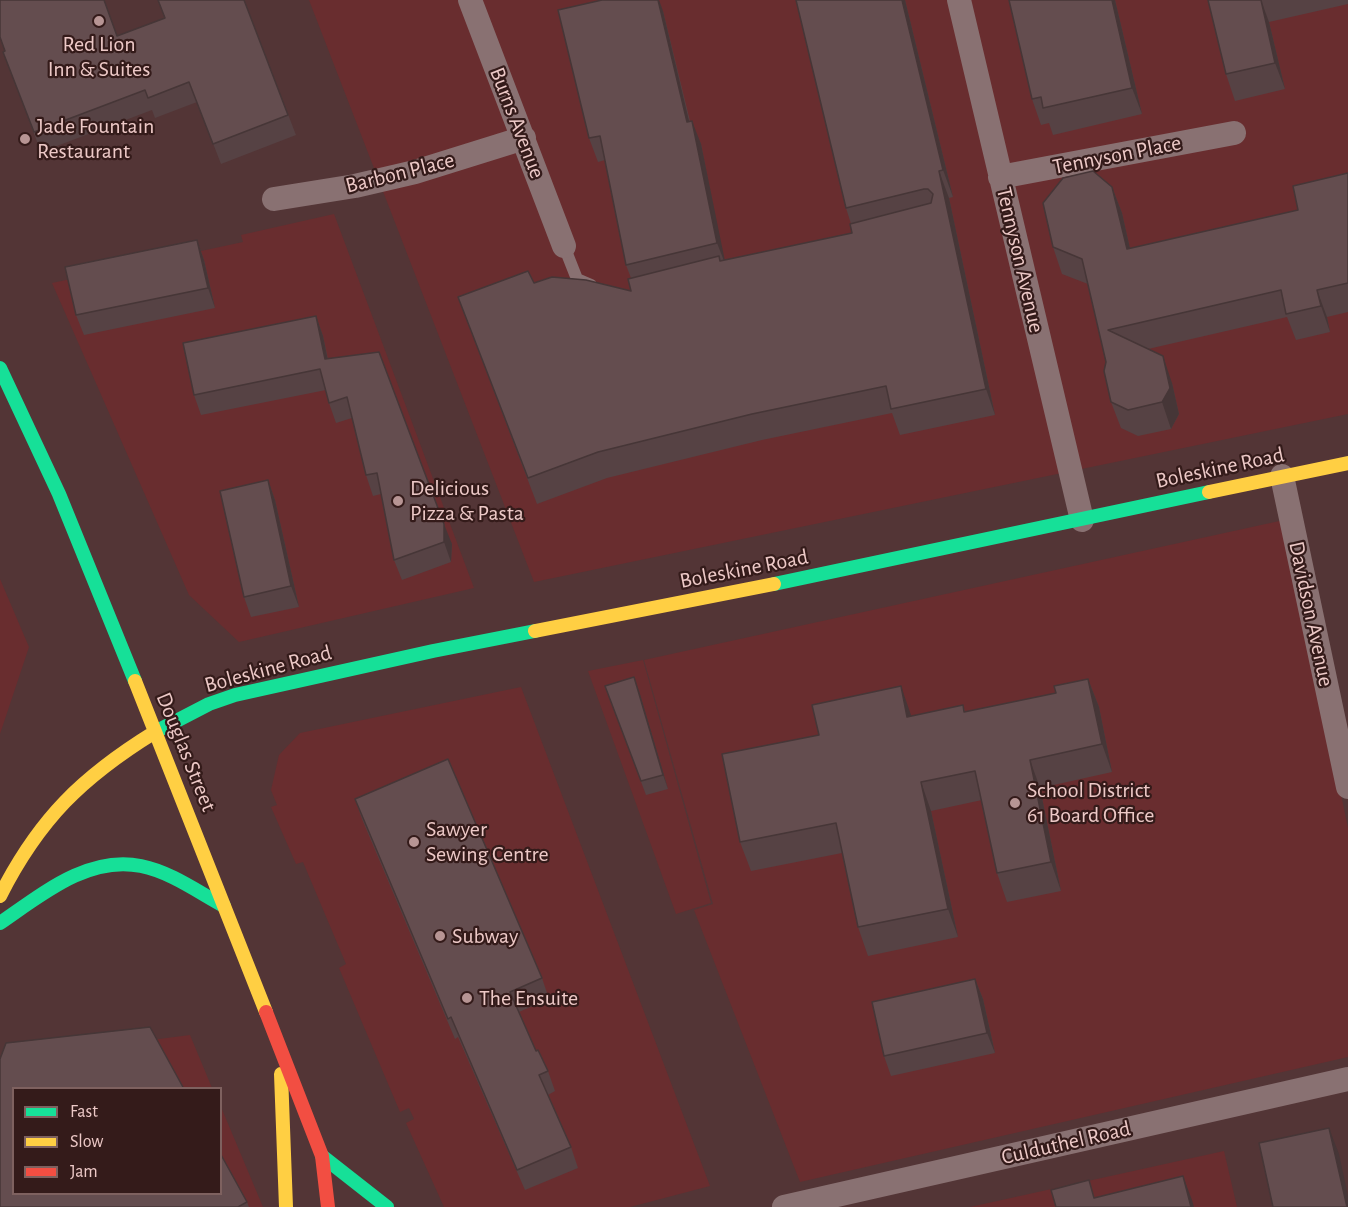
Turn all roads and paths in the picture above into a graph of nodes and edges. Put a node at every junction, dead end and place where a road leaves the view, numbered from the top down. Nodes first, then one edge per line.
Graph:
1 (470, 0) edge
2 (959, 0) edge
3 (1234, 133) dead end
4 (524, 138) junction
5 (1000, 177) junction
6 (274, 199) dead end
7 (564, 246) joint
8 (599, 288) edge
9 (0, 369) edge
10 (1348, 463) edge
11 (1282, 476) junction
12 (1082, 520) junction
13 (155, 732) junction
14 (1348, 787) edge
15 (0, 896) edge
16 (224, 906) junction
17 (0, 922) edge
18 (280, 1049) junction
19 (1348, 1079) edge
20 (322, 1156) junction
21 (286, 1207) edge
22 (328, 1207) edge
23 (387, 1207) edge
24 (784, 1207) edge

1 - 4 street, Burns Avenue
2 - 5 street, Tennyson Avenue
3 - 5 street, Tennyson Place
4 - 6 street, Barbon Place
4 - 7 street, Burns Avenue
5 - 12 street, Tennyson Avenue
7 - 8 lane
9 - 13 main road, Douglas Street
10 - 11 main road, Boleskine Road
11 - 12 main road, Boleskine Road
11 - 14 street, Davidson Avenue
12 - 13 main road, Boleskine Road
13 - 15 main road, Boleskine Road
13 - 16 main road, Douglas Street
16 - 17 main road
16 - 18 main road, Douglas Street
18 - 20 main road, Douglas Street
18 - 21 main road
19 - 24 street, Culduthel Road
20 - 22 main road, Douglas Street
20 - 23 main road

